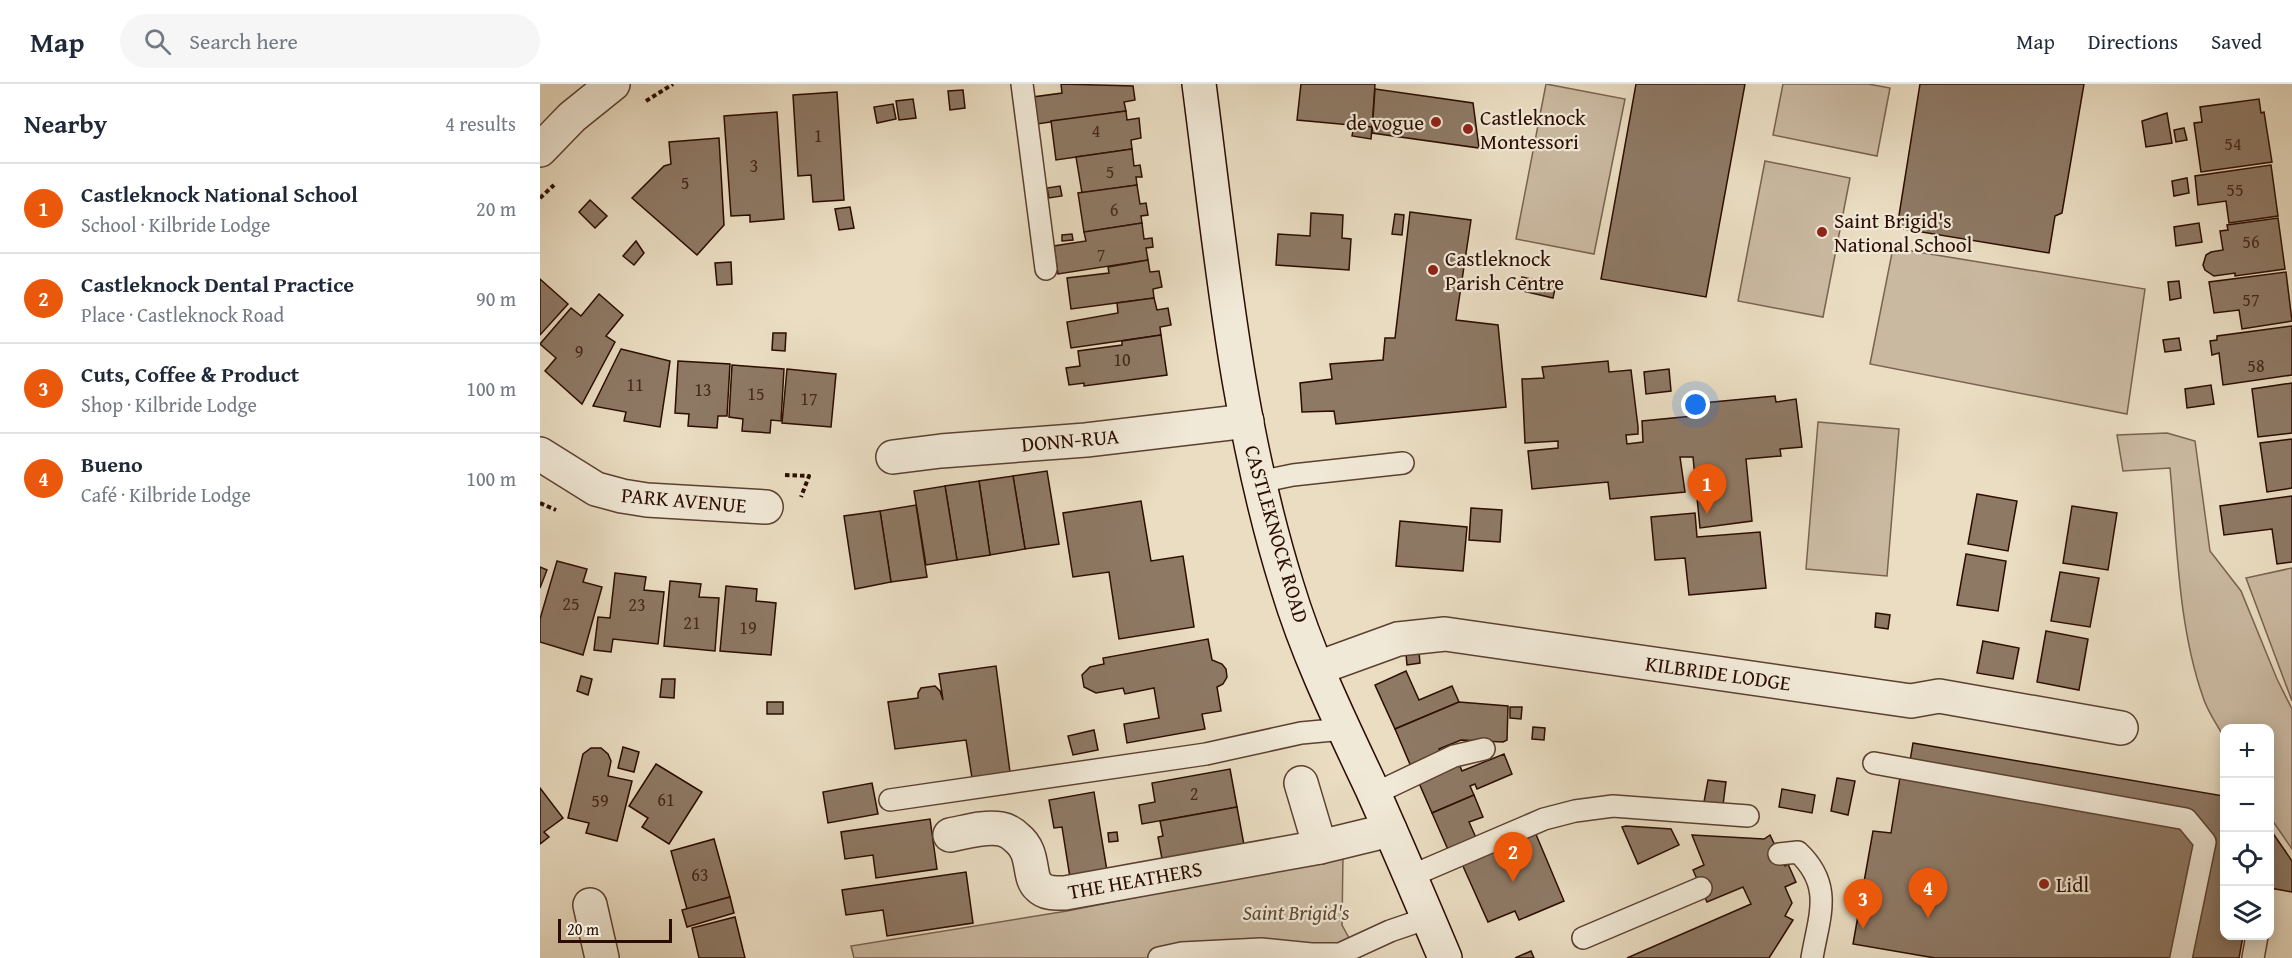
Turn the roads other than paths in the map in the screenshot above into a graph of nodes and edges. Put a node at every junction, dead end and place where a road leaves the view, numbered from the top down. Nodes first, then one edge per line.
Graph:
1 (613, 84) edge
2 (1022, 84) edge
3 (1199, 84) edge
4 (540, 150) edge
5 (1046, 269) dead end
6 (1247, 421) junction
7 (540, 454) edge
8 (893, 457) dead end
9 (1403, 462) dead end
10 (1259, 482) junction
11 (766, 507) dead end
12 (1318, 668) junction
13 (2121, 728) dead end
14 (1344, 729) junction
15 (1484, 749) dead end
16 (1874, 763) dead end
17 (1301, 783) dead end
18 (1374, 794) junction
19 (890, 800) dead end
20 (1748, 816) dead end
21 (1390, 830) junction
22 (951, 835) dead end
23 (1320, 847) junction
24 (1779, 854) dead end
25 (1411, 876) junction
26 (1701, 888) dead end
27 (590, 905) dead end
28 (1428, 918) junction
29 (1583, 938) dead end
30 (2256, 940) edge
31 (602, 958) edge
32 (1159, 958) edge
33 (1445, 958) edge
34 (1812, 958) edge
35 (2181, 958) edge
36 (2253, 958) edge

1 - 4 street
2 - 5 lane
3 - 6 street, CASTLEKNOCK ROAD
6 - 8 street, DONN-RUA
6 - 10 street, CASTLEKNOCK ROAD
7 - 11 street, PARK AVENUE
9 - 10 lane
10 - 12 street, CASTLEKNOCK ROAD
12 - 13 street, KILBRIDE LODGE
12 - 14 street, CASTLEKNOCK ROAD
14 - 18 street, CASTLEKNOCK ROAD
14 - 19 lane
15 - 18 lane
16 - 35 lane
17 - 23 street
18 - 21 street, CASTLEKNOCK ROAD
20 - 25 lane
21 - 23 street, THE HEATHERS
21 - 25 street, CASTLEKNOCK ROAD
22 - 23 street, THE HEATHERS
24 - 34 lane
25 - 28 street, CASTLEKNOCK ROAD
26 - 29 lane
27 - 31 street
28 - 32 lane
28 - 33 street, CASTLEKNOCK ROAD
30 - 36 lane

